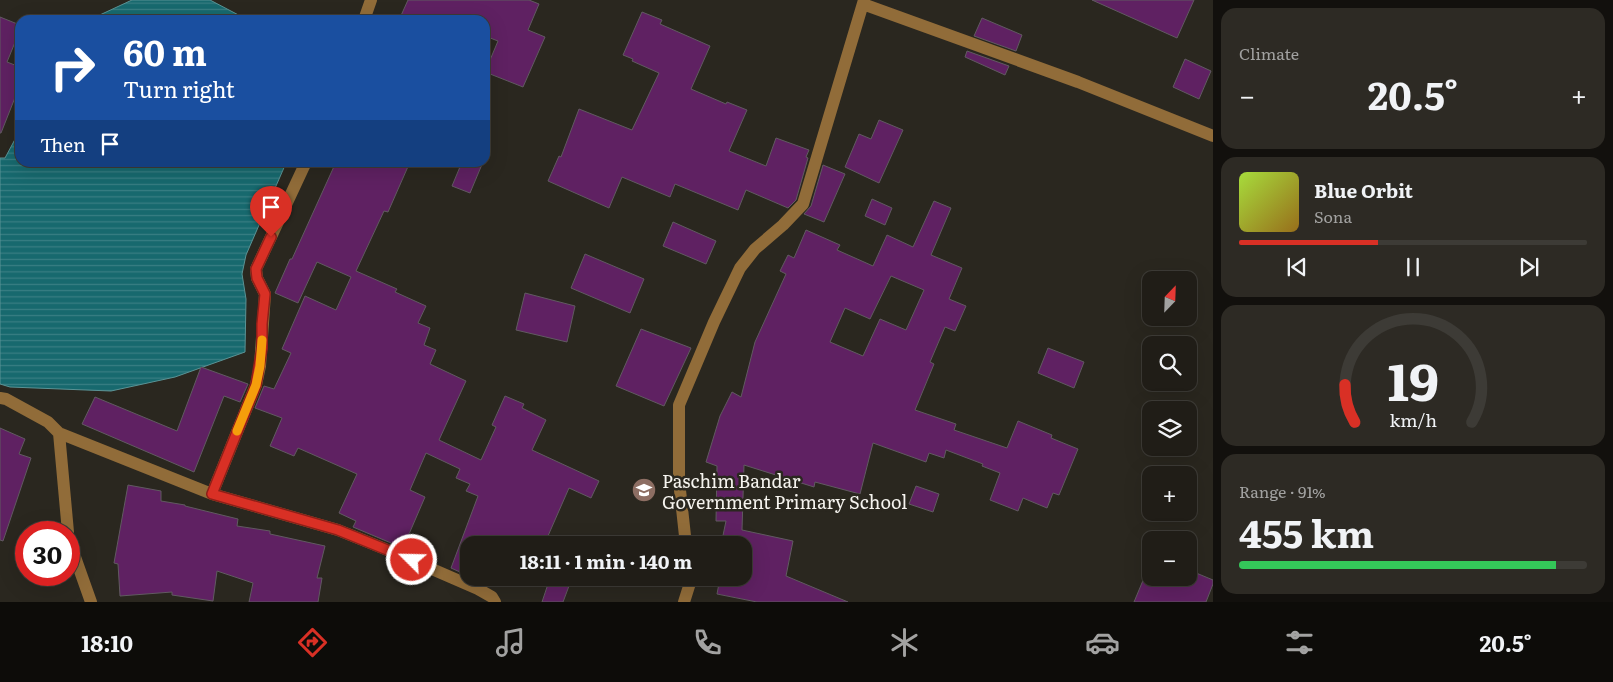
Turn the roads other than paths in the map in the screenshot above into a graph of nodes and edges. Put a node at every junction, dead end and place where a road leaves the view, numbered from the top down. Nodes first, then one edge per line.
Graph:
1 (371, 0) edge
2 (863, 2) edge
3 (366, 15) edge
4 (1213, 136) edge
5 (304, 167) edge
6 (0, 398) edge
7 (59, 433) junction
8 (212, 494) junction
9 (67, 521) edge
10 (685, 536) edge
11 (80, 571) edge
12 (689, 586) edge
13 (91, 602) edge
14 (494, 602) edge
15 (684, 602) edge

1 - 3 street
2 - 4 street
2 - 10 street
5 - 8 street
6 - 7 street
7 - 8 street
7 - 9 street
8 - 14 street
11 - 13 street
12 - 15 street

